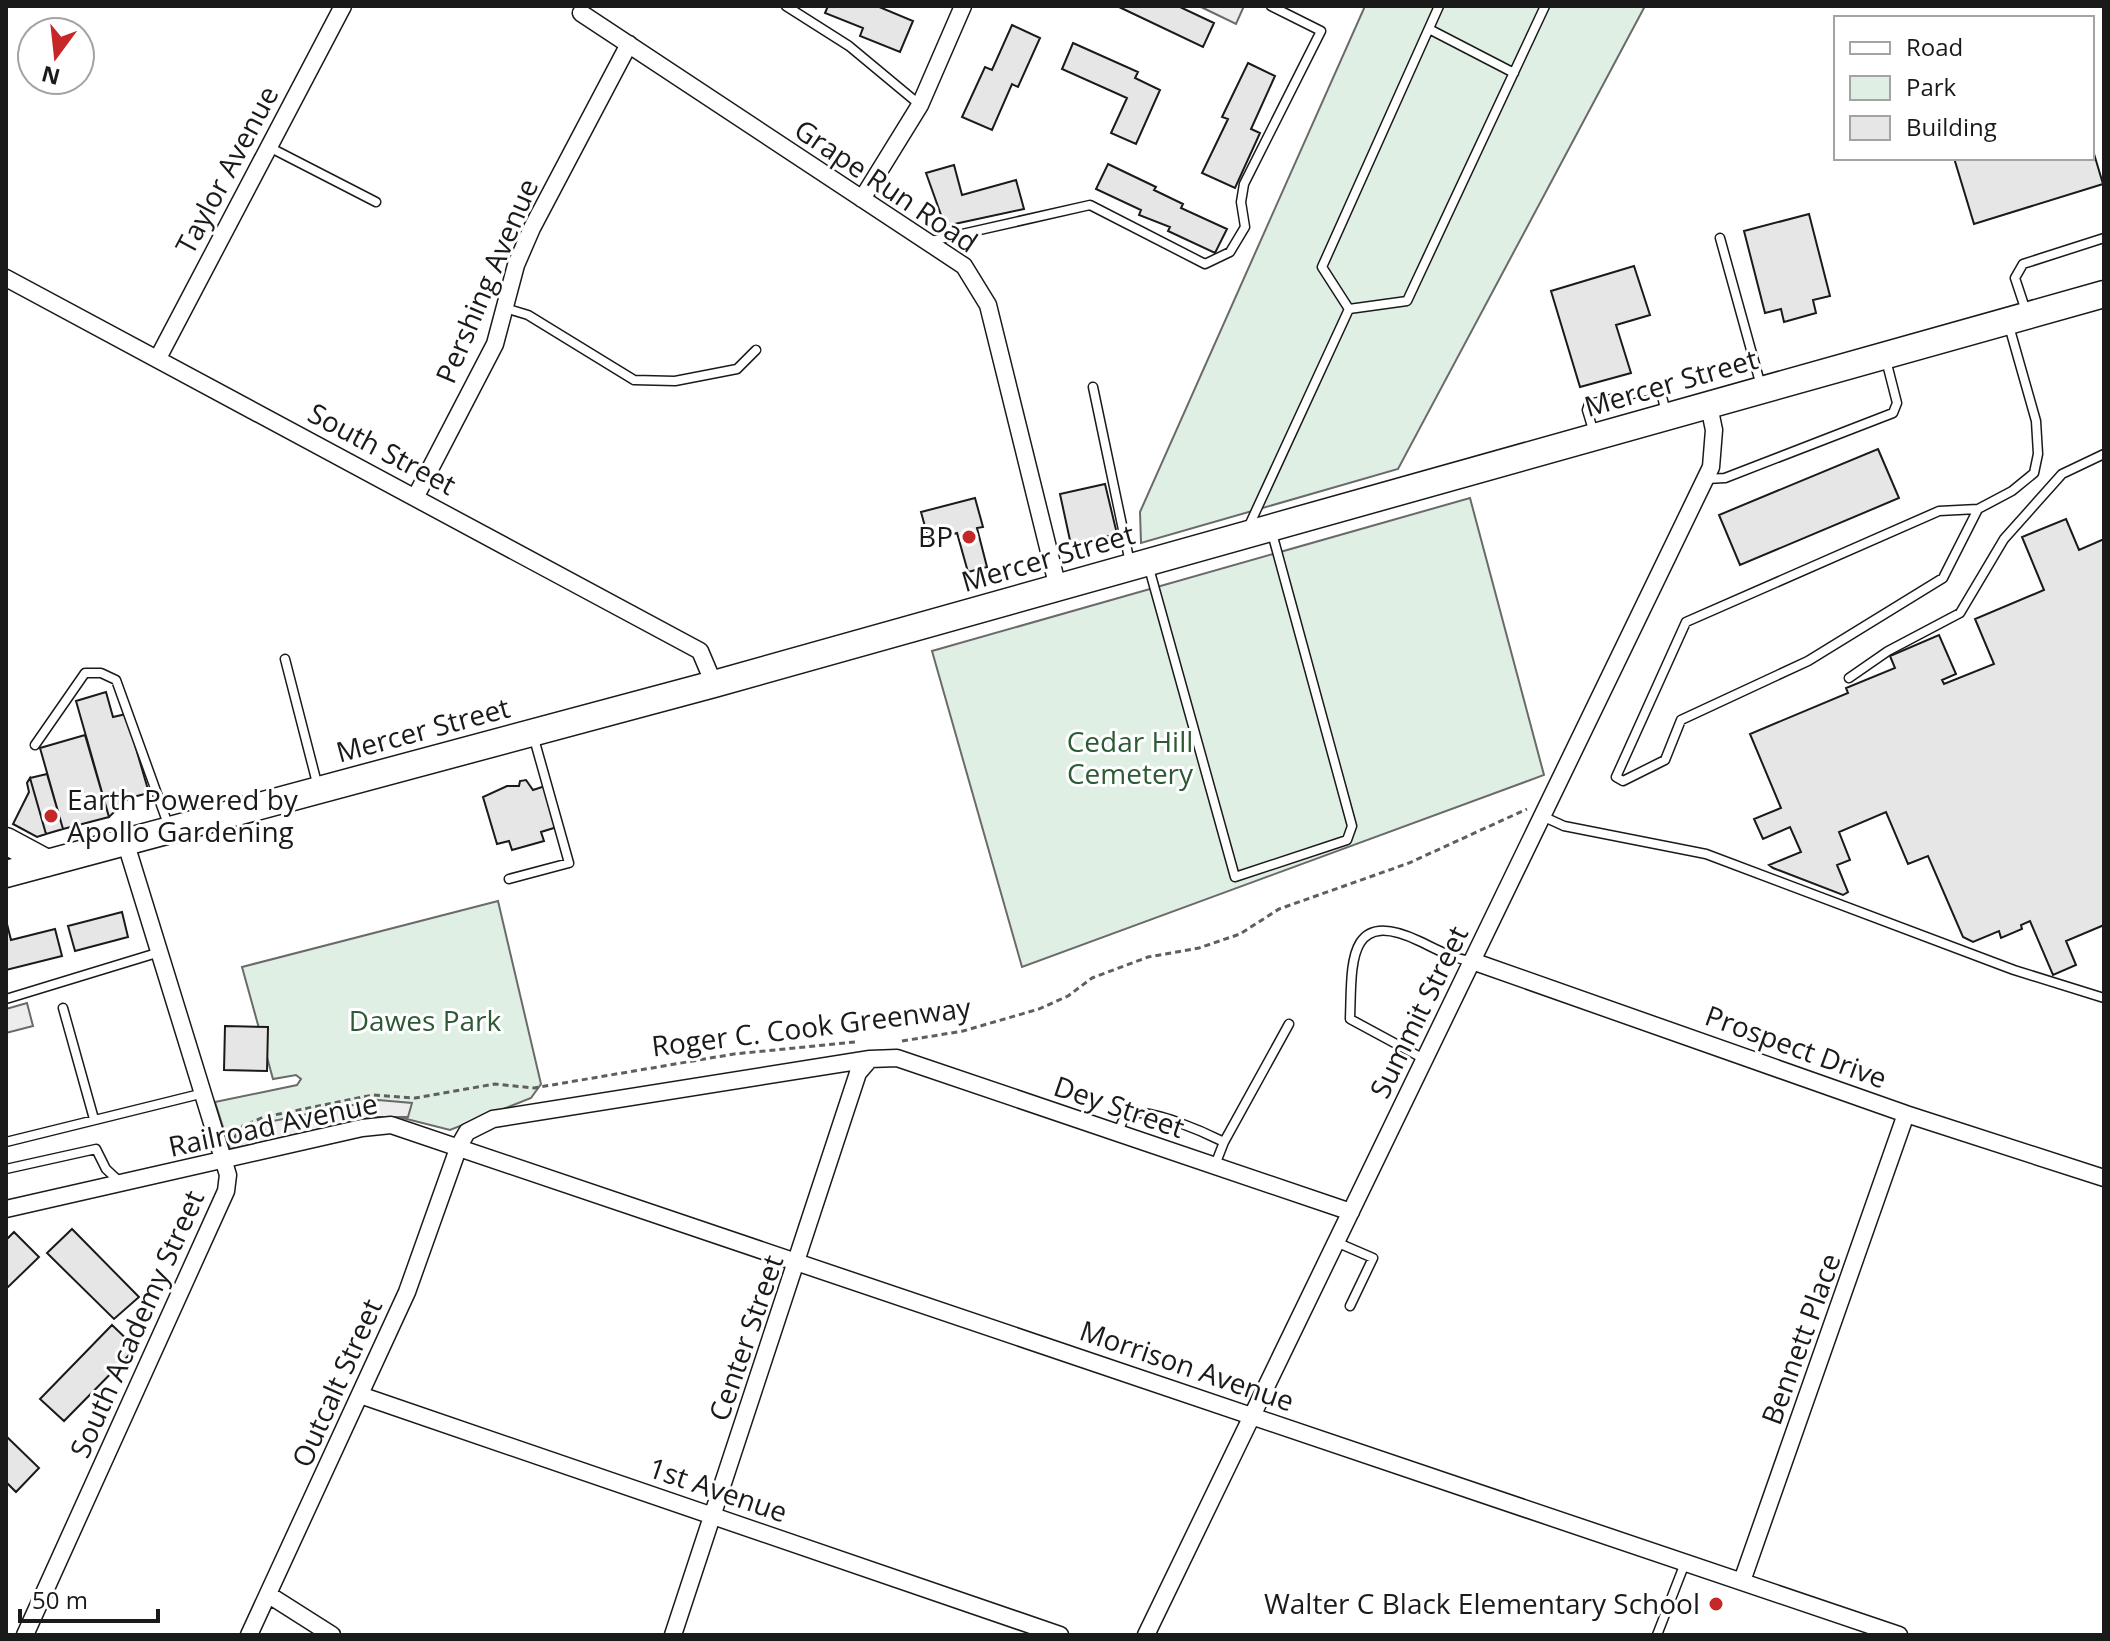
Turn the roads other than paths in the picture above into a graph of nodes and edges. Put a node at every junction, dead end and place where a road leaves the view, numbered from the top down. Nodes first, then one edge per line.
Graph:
1 (343, 6) edge
2 (786, 6) edge
3 (963, 6) edge
4 (1271, 6) edge
5 (1439, 6) edge
6 (1545, 6) edge
7 (581, 13) dead end
8 (1429, 29) junction
9 (629, 44) junction
10 (1514, 73) junction
11 (920, 105) junction
12 (269, 147) junction
13 (862, 199) junction
14 (376, 202) dead end
15 (1720, 238) dead end
16 (2104, 238) edge
17 (931, 241) junction
18 (6, 278) edge
19 (2104, 294) edge
20 (505, 308) junction
21 (1349, 309) junction
22 (2018, 318) junction
23 (756, 350) dead end
24 (1885, 356) junction
25 (158, 358) junction
26 (1093, 387) dead end
27 (1762, 391) junction
28 (1709, 406) junction
29 (2104, 454) edge
30 (1705, 479) junction
31 (416, 496) junction
32 (1978, 509) junction
33 (1271, 529) junction
34 (1245, 536) junction
35 (1140, 565) junction
36 (1058, 588) junction
37 (285, 659) dead end
38 (1849, 678) dead end
39 (714, 684) junction
40 (532, 733) junction
41 (35, 745) dead end
42 (319, 792) junction
43 (1546, 809) junction
44 (170, 832) junction
45 (6, 841) edge
46 (126, 844) junction
47 (47, 863) junction
48 (6, 874) edge
49 (509, 879) dead end
50 (161, 952) junction
51 (1472, 961) junction
52 (2104, 998) edge
53 (6, 999) edge
54 (63, 1008) dead end
55 (1289, 1024) dead end
56 (870, 1059) junction
57 (1425, 1060) junction
58 (204, 1093) junction
59 (1906, 1114) junction
60 (94, 1119) junction
61 (1118, 1134) junction
62 (6, 1142) edge
63 (1224, 1142) junction
64 (459, 1146) junction
65 (226, 1160) junction
66 (1214, 1166) junction
67 (6, 1169) edge
68 (2104, 1178) edge
69 (122, 1184) junction
70 (6, 1209) edge
71 (1351, 1212) junction
72 (1336, 1242) junction
73 (799, 1261) junction
74 (1350, 1306) dead end
75 (360, 1395) junction
76 (1253, 1416) junction
77 (713, 1516) junction
78 (1685, 1562) junction
79 (1742, 1581) junction
80 (269, 1595) junction
81 (25, 1635) edge
82 (249, 1635) edge
83 (332, 1635) edge
84 (673, 1635) edge
85 (1060, 1635) edge
86 (1146, 1635) edge
87 (1657, 1635) edge
88 (1899, 1635) edge

1 - 12 street, Taylor Avenue
2 - 11 lane
3 - 11 street
4 - 17 lane
5 - 8 lane
6 - 10 lane
7 - 9 street, Grape Run Road
8 - 10 lane
8 - 21 lane
9 - 13 street, Grape Run Road
9 - 20 street, Pershing Avenue
10 - 21 lane
11 - 13 street
12 - 14 lane
12 - 25 street, Taylor Avenue
13 - 17 street, Grape Run Road
15 - 27 lane
16 - 22 lane
17 - 36 street, Grape Run Road
18 - 25 street, South Street
19 - 22 main road, Mercer Street
20 - 23 lane
20 - 31 street, Pershing Avenue
21 - 34 lane
22 - 24 main road, Mercer Street
22 - 32 lane
24 - 27 main road, Mercer Street
24 - 30 lane
25 - 31 street, South Street
26 - 35 lane
27 - 28 main road, Mercer Street
28 - 30 street, Summit Street
28 - 33 main road, Mercer Street
29 - 38 lane
30 - 43 street, Summit Street
31 - 39 street, South Street
32 - 32 lane
33 - 34 main road, Mercer Street
33 - 35 lane
34 - 35 main road, Mercer Street
35 - 36 main road, Mercer Street
36 - 39 main road, Mercer Street
37 - 42 lane
39 - 40 main road, Mercer Street
40 - 42 main road, Mercer Street
40 - 49 lane
41 - 44 lane
42 - 44 main road, Mercer Street
43 - 51 street, Summit Street
43 - 52 lane
44 - 46 main road, Mercer Street
45 - 47 main road
46 - 47 main road, Mercer Street
46 - 50 street, South Academy Street
47 - 48 main road, Mercer Street
50 - 53 lane
50 - 58 street, South Academy Street
51 - 57 street, Summit Street
51 - 57 lane
51 - 59 street, Prospect Drive
54 - 60 lane
55 - 63 lane
56 - 61 street, Dey Street
56 - 64 street
56 - 73 street, Center Street
57 - 71 street, Summit Street
58 - 60 lane
58 - 65 street, South Academy Street
59 - 68 street, Prospect Drive
59 - 79 street, Bennett Place
60 - 62 lane
61 - 63 lane
61 - 66 street, Dey Street
63 - 66 lane
64 - 65 street, Railroad Avenue
64 - 73 street, Morrison Avenue
64 - 75 street, Outcalt Street
65 - 69 street, Railroad Avenue
65 - 81 street, South Academy Street
66 - 71 street, Dey Street
67 - 69 lane
69 - 70 street, Railroad Avenue
71 - 72 street, Summit Street
72 - 74 lane
72 - 76 street, Summit Street
73 - 76 street, Morrison Avenue
73 - 77 street, Center Street
75 - 77 street, 1st Avenue
75 - 80 street, Outcalt Street
76 - 78 street, Morrison Avenue
76 - 86 street, Summit Street
77 - 84 street, Center Street
77 - 85 street, 1st Avenue
78 - 79 street, Morrison Avenue
78 - 87 lane
79 - 88 street, Morrison Avenue
80 - 82 street, Outcalt Street
80 - 83 street

